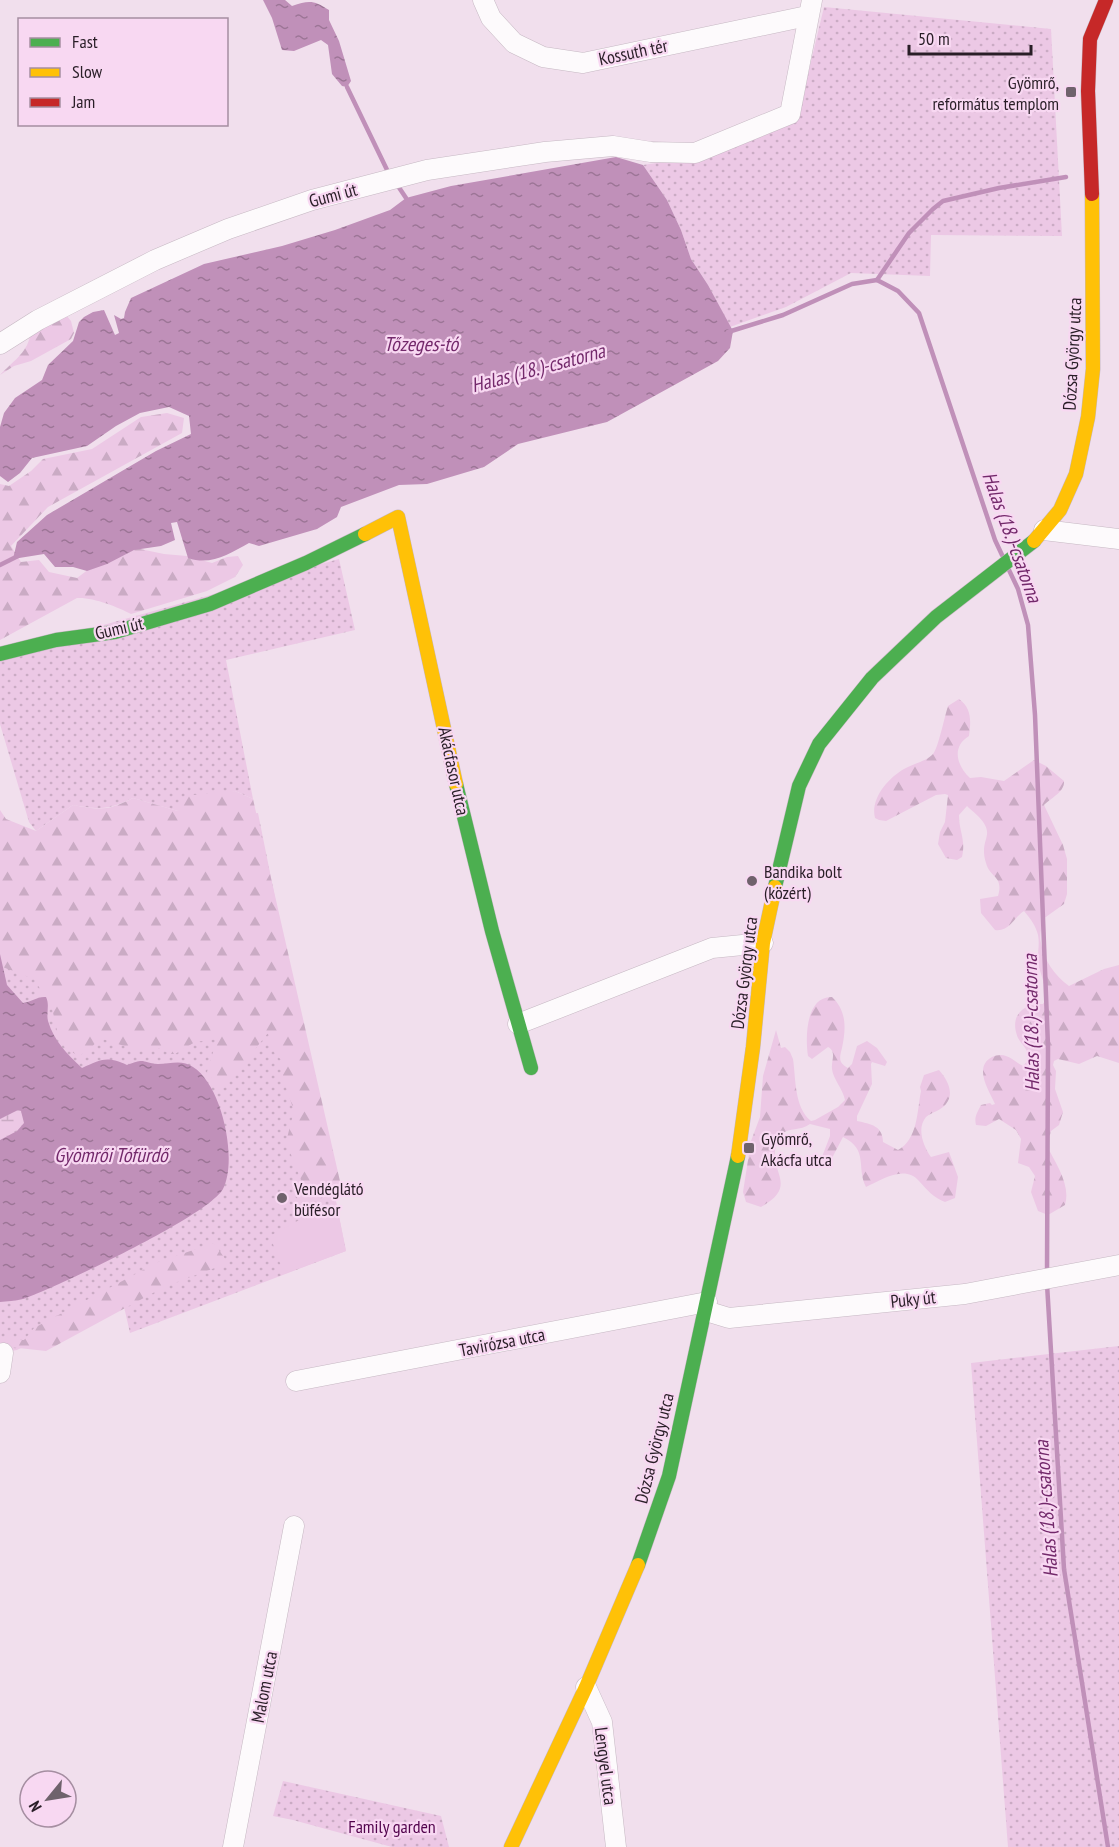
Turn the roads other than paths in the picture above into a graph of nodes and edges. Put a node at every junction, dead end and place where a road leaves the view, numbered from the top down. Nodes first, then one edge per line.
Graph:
1 (483, 0) edge
2 (1106, 1) edge
3 (809, 8) edge
4 (695, 153) joint
5 (0, 344) edge
6 (398, 517) joint
7 (1037, 537) junction
8 (1119, 539) edge
9 (0, 654) edge
10 (763, 943) junction
11 (518, 1024) junction
12 (531, 1068) dead end
13 (1119, 1265) edge
14 (707, 1307) junction
15 (3, 1353) dead end
16 (0, 1372) edge
17 (296, 1381) dead end
18 (294, 1526) dead end
19 (586, 1687) junction
20 (233, 1847) edge
21 (511, 1847) edge
22 (616, 1847) edge

1 - 3 street, Kossuth tér
2 - 7 main road, Dózsa György utca
3 - 4 street, Kossuth tér
4 - 5 street, Gumi út
6 - 9 main road, Gumi út
6 - 11 main road, Akácfasor utca
7 - 8 street
7 - 10 main road, Dózsa György utca
10 - 11 street
10 - 14 main road, Dózsa György utca
11 - 12 main road, Akácfasor utca
13 - 14 street, Puky út
14 - 17 street, Tavirózsa utca
14 - 19 main road, Dózsa György utca
15 - 16 street
18 - 20 street, Malom utca
19 - 21 main road, Dózsa György utca
19 - 22 street, Lengyel utca

